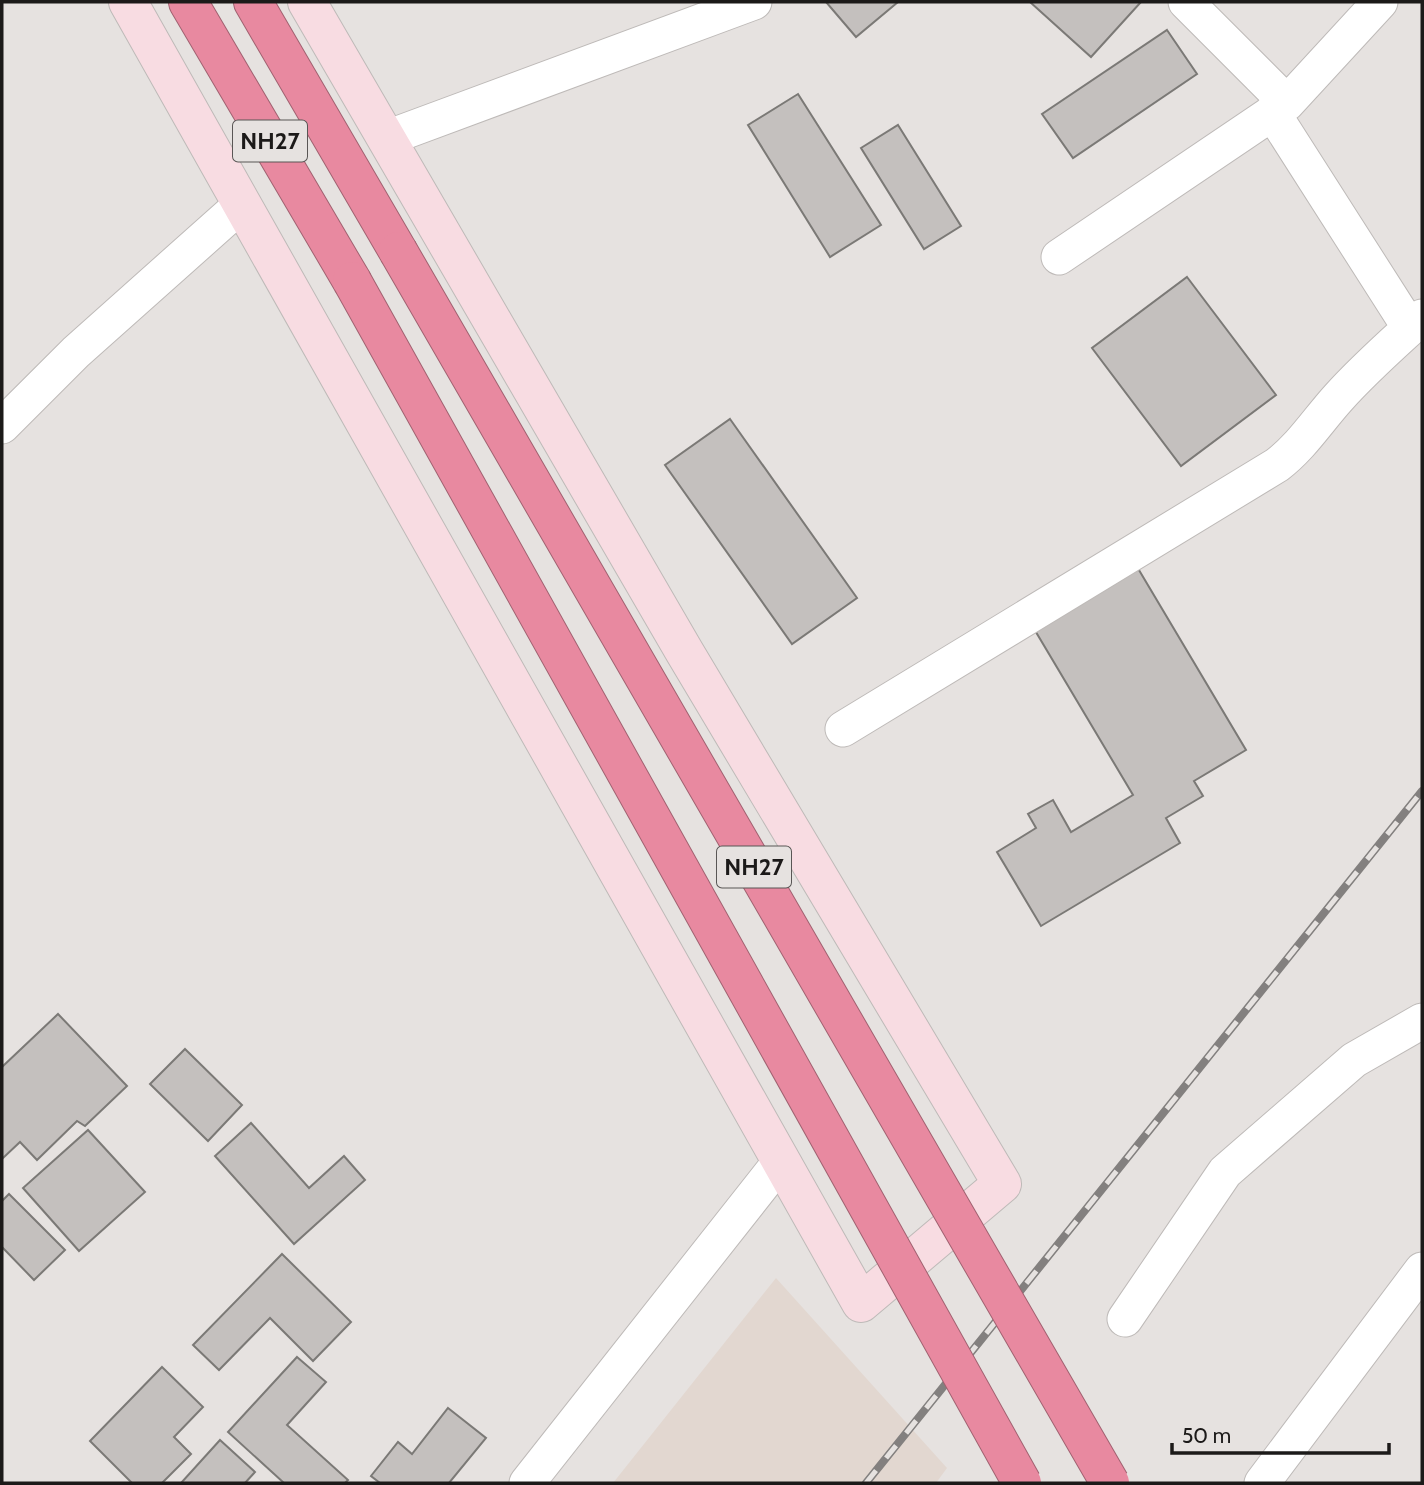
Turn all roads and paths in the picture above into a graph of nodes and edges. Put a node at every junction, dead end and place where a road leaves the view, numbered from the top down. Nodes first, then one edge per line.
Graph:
1 (128, 2) edge
2 (188, 2) edge
3 (253, 2) edge
4 (307, 2) edge
5 (754, 2) edge
6 (1186, 2) edge
7 (1380, 2) edge
8 (1280, 108) junction
9 (387, 138) junction
10 (242, 204) junction
11 (1059, 257) dead end
12 (1416, 323) edge
13 (2, 426) edge
14 (843, 729) dead end
15 (1422, 1021) edge
16 (781, 1161) junction
17 (1422, 1270) edge
18 (1125, 1319) dead end
19 (527, 1483) edge
20 (1022, 1483) edge
21 (1110, 1483) edge
22 (1262, 1483) edge

1 - 10 street
2 - 20 highway, NH27, bridge
3 - 21 highway, NH27, bridge
4 - 9 street
5 - 9 street
6 - 8 street
7 - 8 street
8 - 11 street
8 - 12 street
9 - 16 street
10 - 13 street
10 - 16 street
12 - 14 street
15 - 18 street
16 - 19 street
17 - 22 street

